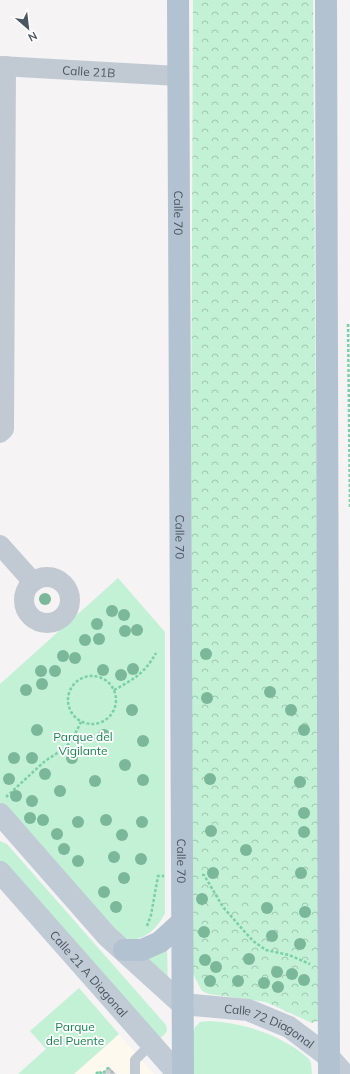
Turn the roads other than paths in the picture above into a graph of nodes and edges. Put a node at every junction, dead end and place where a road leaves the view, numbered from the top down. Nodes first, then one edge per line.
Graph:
1 (178, 0) edge
2 (326, 0) edge
3 (3, 66) edge
4 (178, 76) junction
5 (0, 433) edge
6 (0, 545) edge
7 (33, 582) dead end
8 (2, 814) edge
9 (0, 872) edge
10 (182, 922) junction
11 (124, 950) junction
12 (182, 1004) junction
13 (151, 1044) junction
14 (329, 1065) edge
15 (134, 1074) edge
16 (178, 1074) edge
17 (183, 1074) edge
18 (344, 1074) edge

1 - 4 main road, Calle 70
2 - 14 main road
3 - 4 street, Calle 21B
3 - 5 street
4 - 10 main road, Calle 70
6 - 7 street
8 - 11 main road
9 - 13 main road, Calle 21 A Diagonal
10 - 11 main road
10 - 12 main road, Calle 70
11 - 12 main road
12 - 14 main road, Calle 72 Diagonal
12 - 17 main road, Calle 70
13 - 15 lane
13 - 16 main road, Calle 21 A Diagonal
14 - 18 main road, Calle 72 Diagonal

